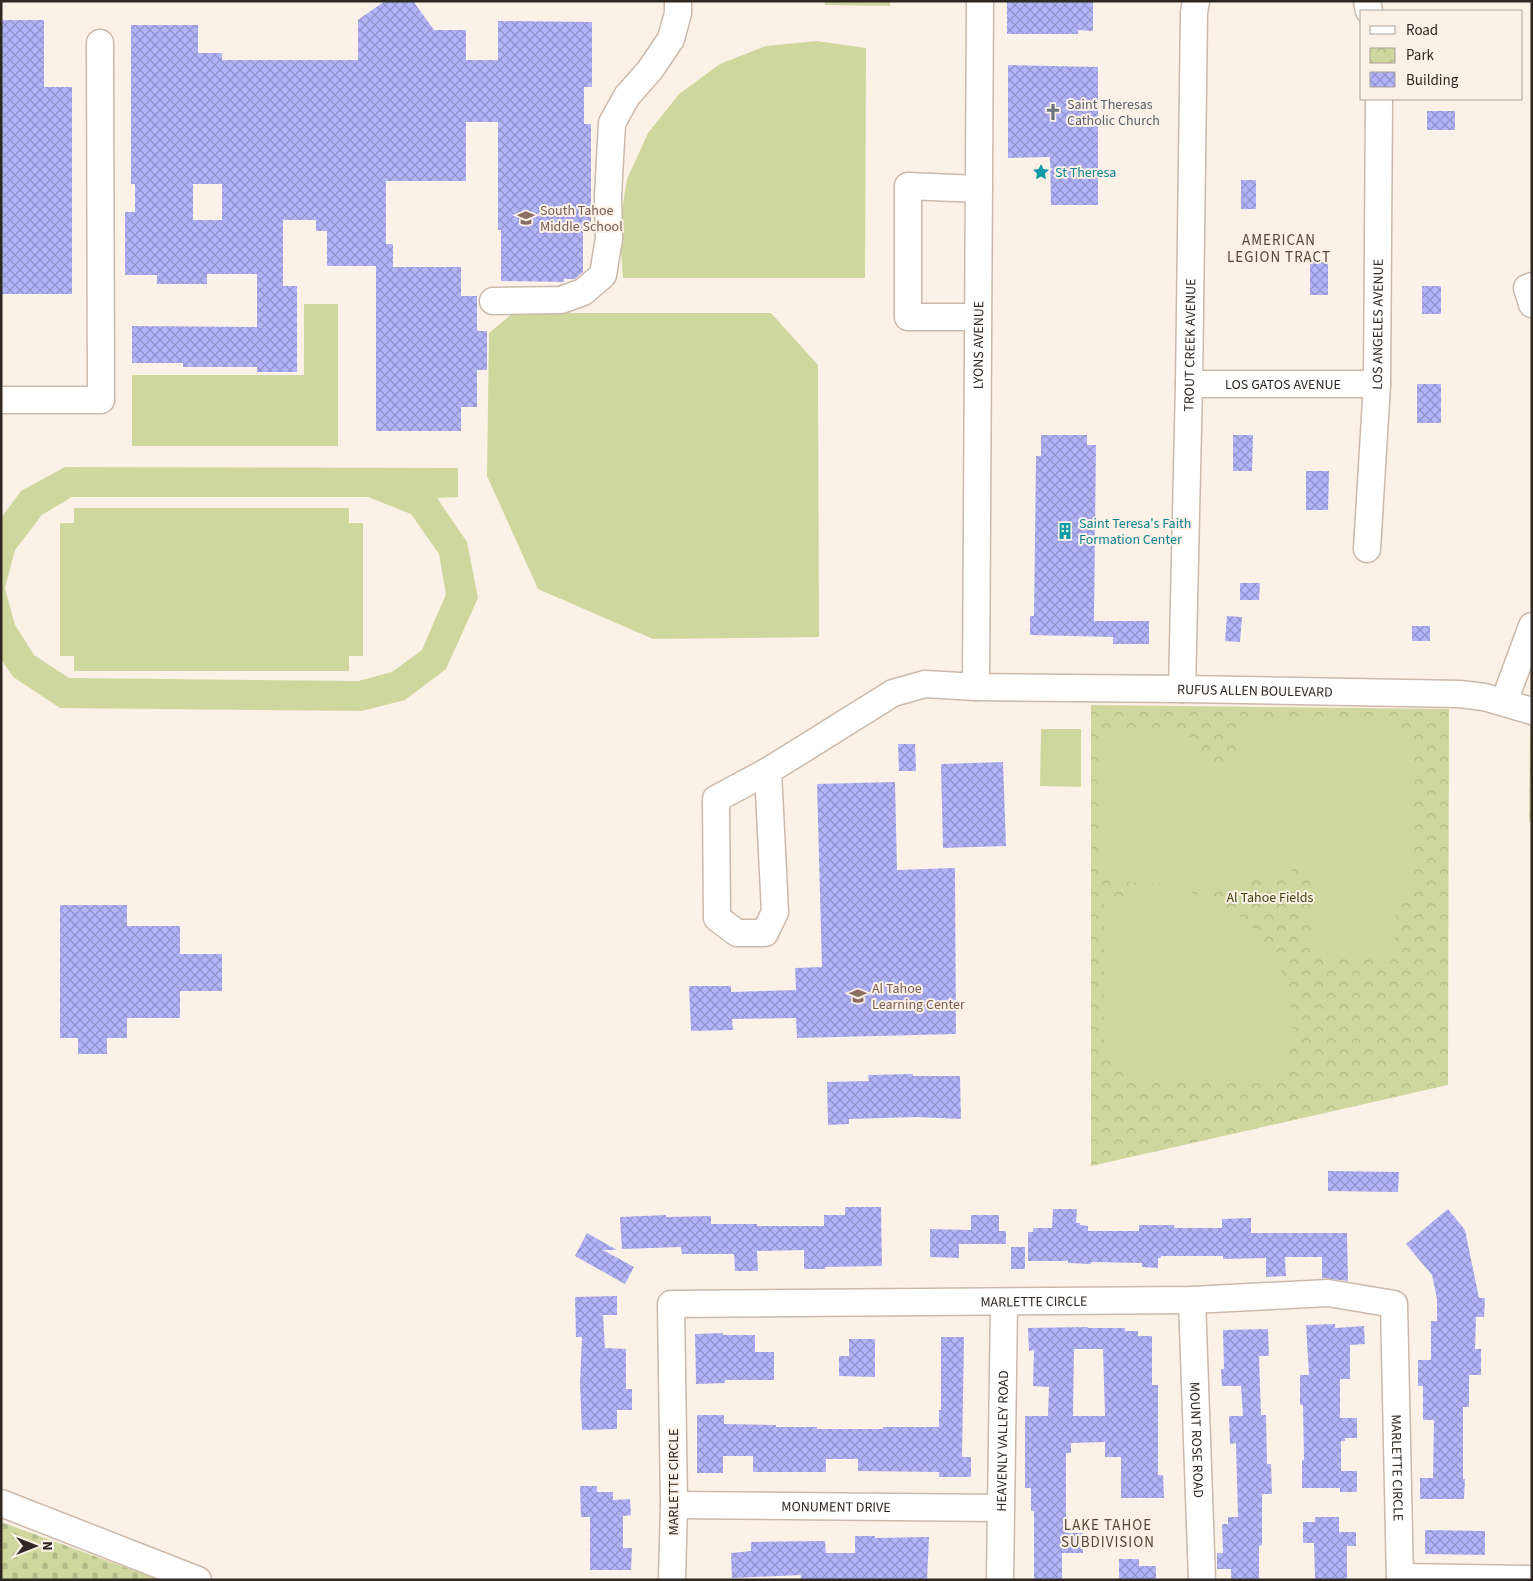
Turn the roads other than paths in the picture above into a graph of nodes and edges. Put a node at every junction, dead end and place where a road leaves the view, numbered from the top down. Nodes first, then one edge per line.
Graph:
1 (678, 1) edge
2 (980, 1) edge
3 (1196, 1) edge
4 (100, 43) dead end
5 (1379, 100) edge
6 (979, 189) junction
7 (1532, 286) edge
8 (493, 301) dead end
9 (1532, 304) edge
10 (978, 317) junction
11 (1189, 384) junction
12 (1377, 384) junction
13 (1, 400) edge
14 (1367, 549) dead end
15 (1532, 626) edge
16 (976, 687) junction
17 (1182, 689) junction
18 (1504, 702) junction
19 (1532, 711) edge
20 (768, 771) junction
21 (1192, 1300) junction
22 (1004, 1303) junction
23 (1, 1503) edge
24 (674, 1505) junction
25 (1000, 1508) junction
26 (1400, 1578) edge
27 (1532, 1579) edge
28 (198, 1580) edge
29 (672, 1580) edge
30 (1000, 1580) edge
31 (1202, 1580) edge

1 - 8 street
2 - 6 street, LYONS AVENUE
3 - 11 street, TROUT CREEK AVENUE
4 - 13 street
5 - 12 street, LOS ANGELES AVENUE
6 - 10 street, LYONS AVENUE
6 - 10 street
7 - 9 street
10 - 16 street, LYONS AVENUE
11 - 12 street, LOS GATOS AVENUE
11 - 17 street, TROUT CREEK AVENUE
12 - 14 street, LOS ANGELES AVENUE
15 - 18 street
16 - 17 street, RUFUS ALLEN BOULEVARD
16 - 20 street, RUFUS ALLEN BOULEVARD
17 - 18 street, RUFUS ALLEN BOULEVARD
18 - 19 street, RUFUS ALLEN BOULEVARD
20 - 20 street, RUFUS ALLEN BOULEVARD
21 - 22 street, MARLETTE CIRCLE
21 - 26 street, MARLETTE CIRCLE
21 - 31 street, MOUNT ROSE ROAD
22 - 24 street, MARLETTE CIRCLE
22 - 25 street, HEAVENLY VALLEY ROAD
23 - 28 street
24 - 25 street, MONUMENT DRIVE
24 - 29 street, MARLETTE CIRCLE
25 - 30 street, HEAVENLY VALLEY ROAD
26 - 27 street

